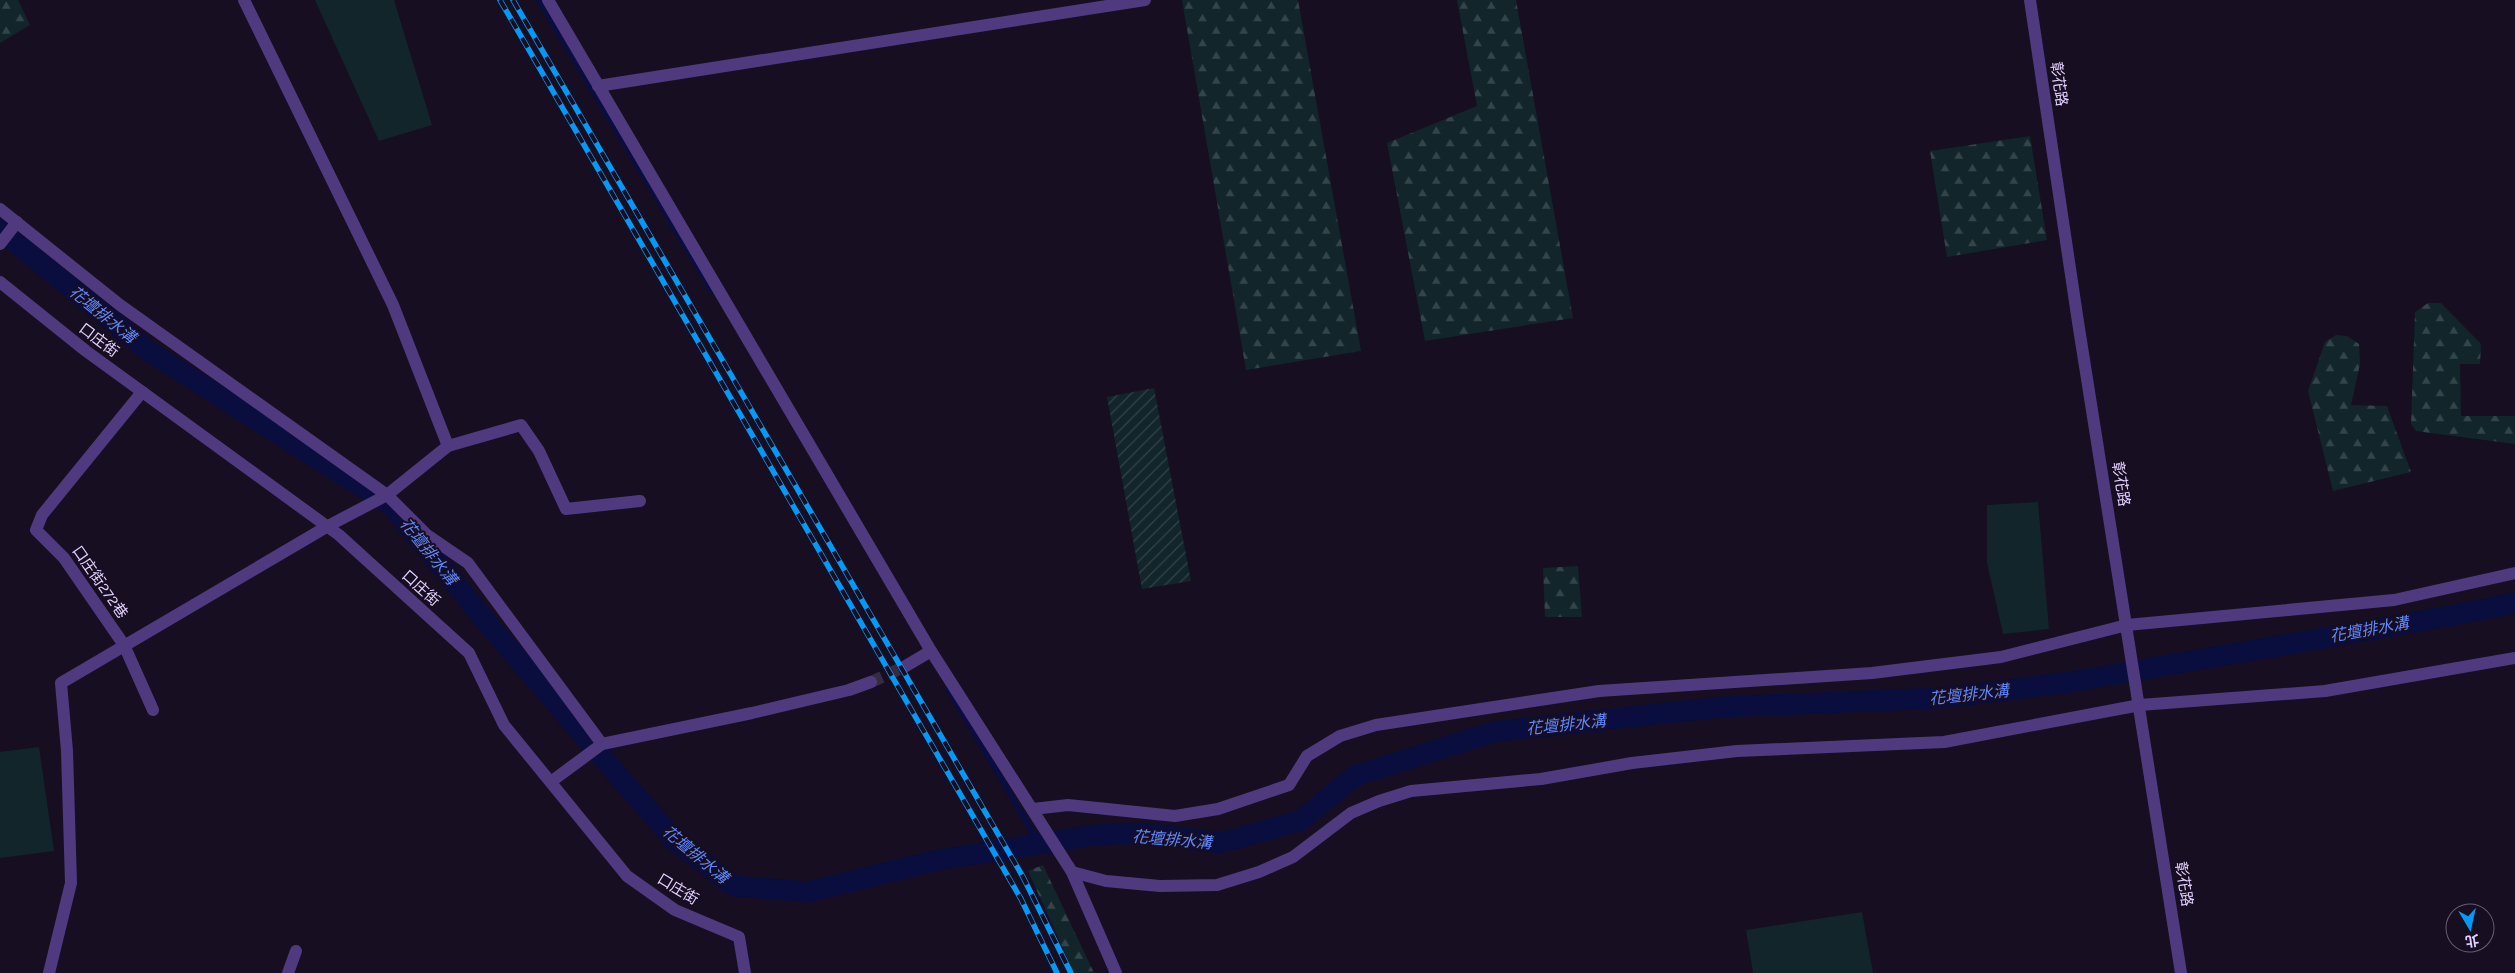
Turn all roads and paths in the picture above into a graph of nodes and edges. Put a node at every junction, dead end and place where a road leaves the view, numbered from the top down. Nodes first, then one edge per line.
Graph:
1 (244, 0) edge
2 (548, 0) edge
3 (1145, 0) edge
4 (2030, 0) edge
5 (598, 86) junction
6 (0, 209) edge
7 (15, 226) junction
8 (0, 244) edge
9 (0, 282) edge
10 (144, 392) junction
11 (448, 446) junction
12 (387, 495) junction
13 (640, 500) dead end
14 (328, 526) junction
15 (2515, 573) edge
16 (2127, 625) junction
17 (124, 646) junction
18 (931, 651) junction
19 (2515, 658) edge
20 (904, 667) tunnel mouth
21 (871, 682) tunnel mouth
22 (2140, 705) junction
23 (154, 710) dead end
24 (598, 747) junction
25 (556, 777) junction
26 (1033, 809) junction
27 (1070, 869) junction
28 (296, 951) dead end
29 (50, 973) edge
30 (288, 973) edge
31 (745, 973) edge
32 (1116, 973) edge
33 (2181, 973) edge

1 - 11 street
2 - 5 street
3 - 5 street
4 - 16 street, 彰花路
5 - 18 street
6 - 7 street
7 - 8 street
7 - 12 street
9 - 10 street, 口庄街
10 - 14 street, 口庄街
10 - 17 street, 口庄街272巷
11 - 12 street
11 - 13 street
12 - 14 street
12 - 24 street
14 - 17 street
14 - 25 street, 口庄街
15 - 16 street
16 - 22 street, 彰花路
16 - 26 street
17 - 23 street, 口庄街272巷
17 - 29 street
18 - 20 street
18 - 26 street
19 - 22 street
21 - 24 street
22 - 27 street
22 - 33 street, 彰花路
24 - 25 street
25 - 31 street, 口庄街
26 - 27 street
27 - 32 street
28 - 30 street

